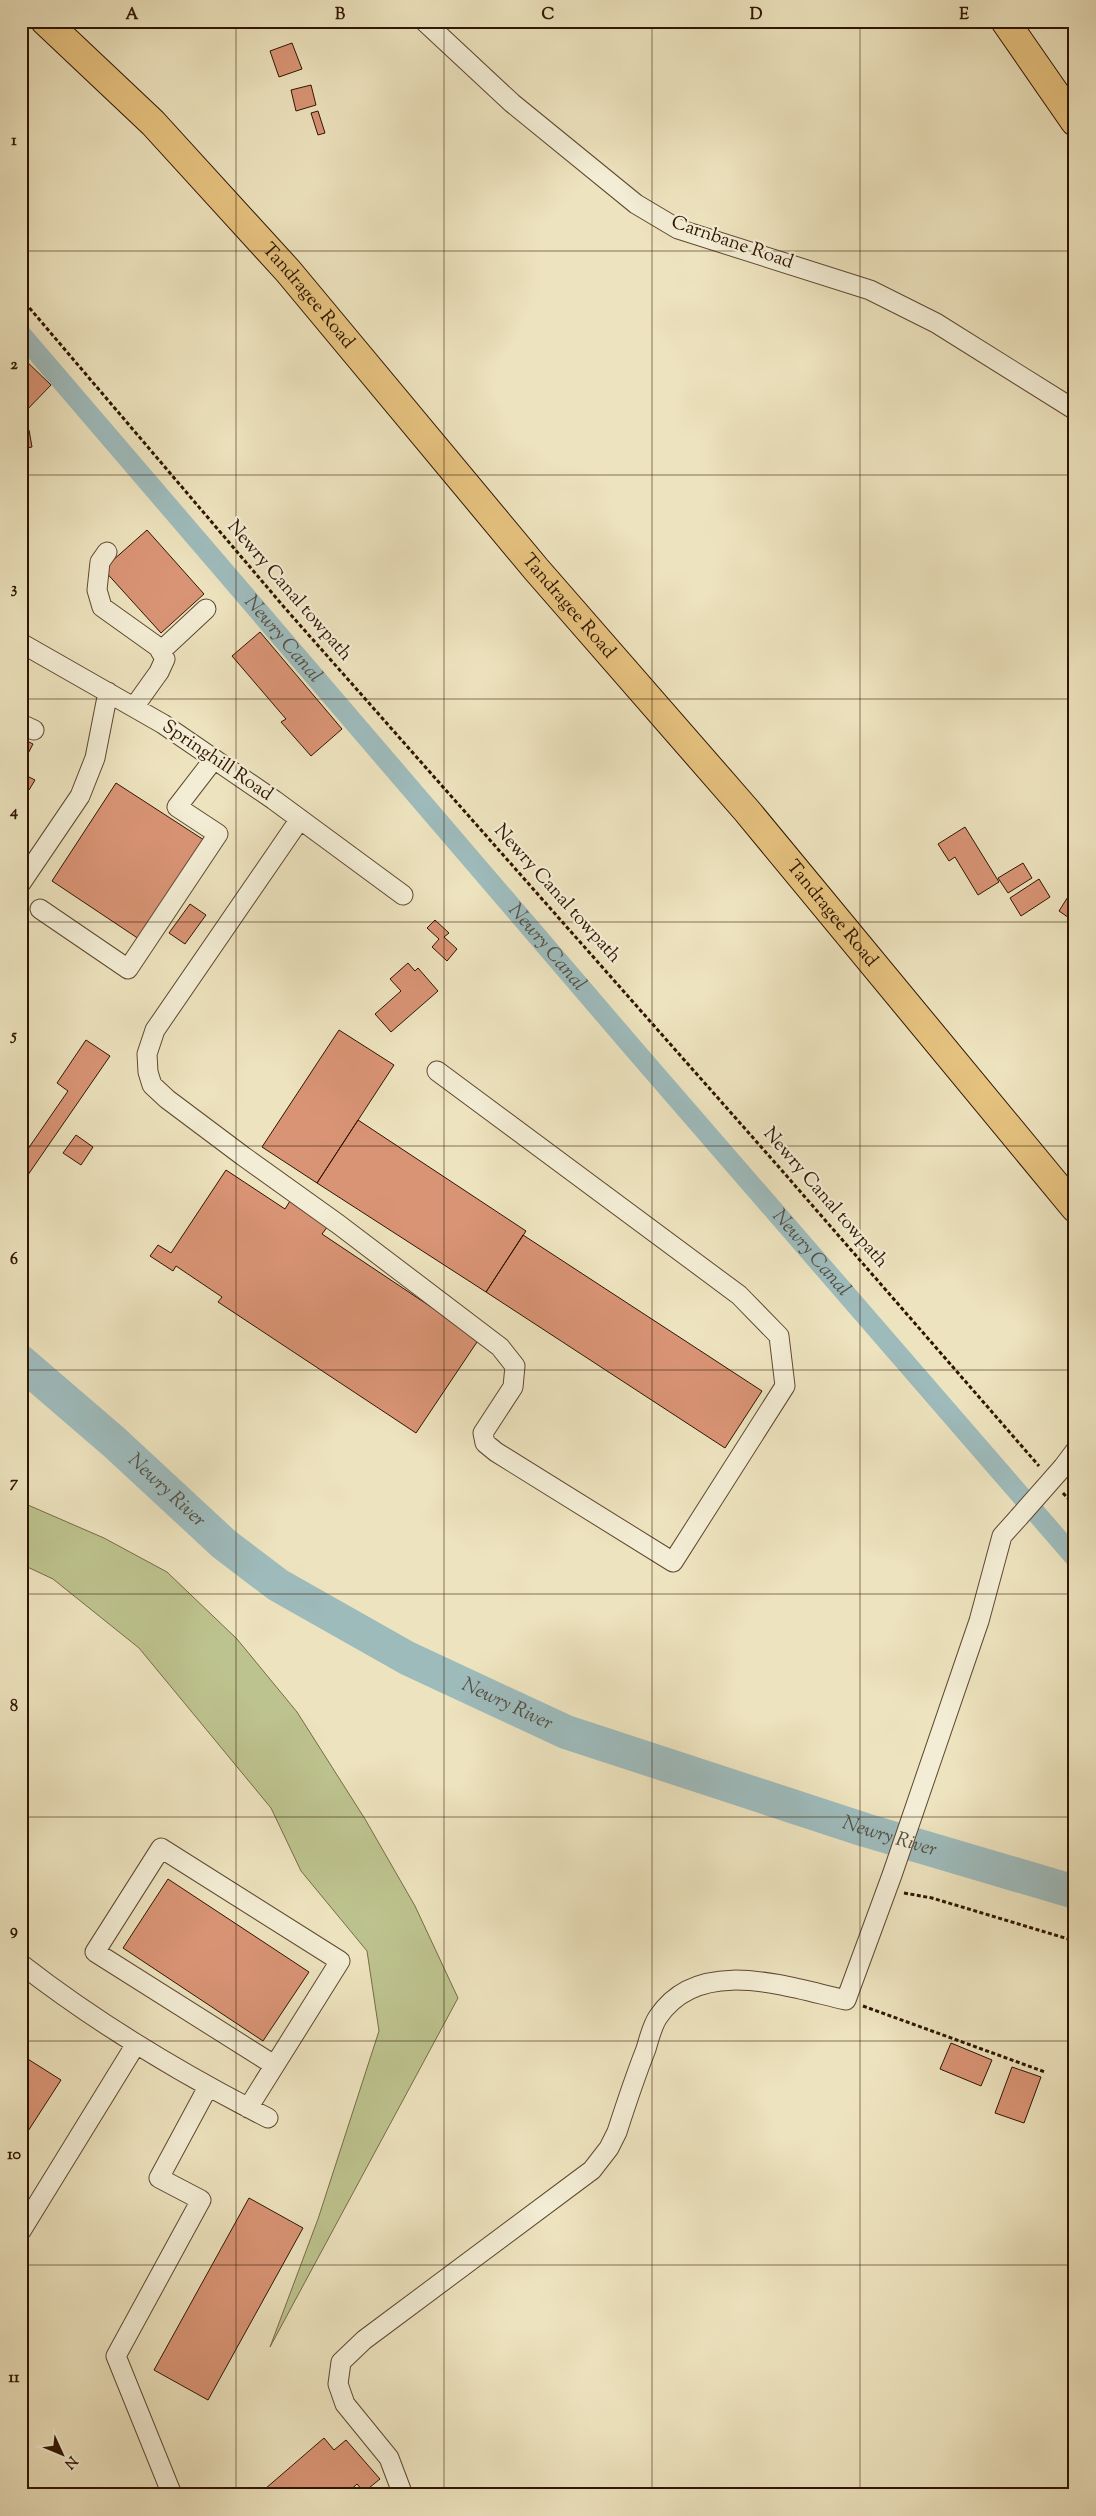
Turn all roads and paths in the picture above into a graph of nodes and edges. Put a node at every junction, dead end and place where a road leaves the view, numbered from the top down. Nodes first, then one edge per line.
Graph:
1 (45, 21) edge
2 (424, 21) edge
3 (1005, 21) edge
4 (1075, 122) edge
5 (21, 298) edge
6 (1075, 410) edge
7 (107, 552) dead end
8 (206, 609) dead end
9 (21, 643) edge
10 (161, 651) junction
11 (108, 692) junction
12 (134, 707) junction
13 (214, 758) junction
14 (300, 819) junction
15 (21, 883) edge
16 (403, 895) dead end
17 (40, 909) dead end
18 (437, 1071) dead end
19 (1075, 1208) edge
20 (1075, 1451) edge
21 (1042, 1469) dead end
22 (1062, 1491) dead end
23 (1075, 1506) edge
24 (889, 1882) junction
25 (1075, 1941) edge
26 (21, 1964) edge
27 (846, 2000) junction
28 (136, 2044) junction
29 (274, 2066) junction
30 (1045, 2072) dead end
31 (208, 2087) junction
32 (248, 2108) junction
33 (268, 2118) dead end
34 (21, 2231) edge
35 (171, 2492) dead end
36 (403, 2495) edge

1 - 19 highway, Tandragee Road
2 - 6 street, Carnbane Road
3 - 4 highway
5 - 21 path, Newry Canal towpath
7 - 10 street
8 - 10 street
9 - 11 street, Springhill Road
10 - 12 street
11 - 12 street, Springhill Road
11 - 15 street
12 - 13 street, Springhill Road
13 - 14 street, Springhill Road
13 - 17 street
14 - 16 street, Springhill Road
14 - 18 street
20 - 24 street, bridge
22 - 23 path
24 - 25 path
24 - 27 street
26 - 28 street
27 - 30 path
27 - 36 street
28 - 31 street
28 - 34 street
29 - 29 street
29 - 32 street
31 - 32 street
31 - 35 street
32 - 33 street

